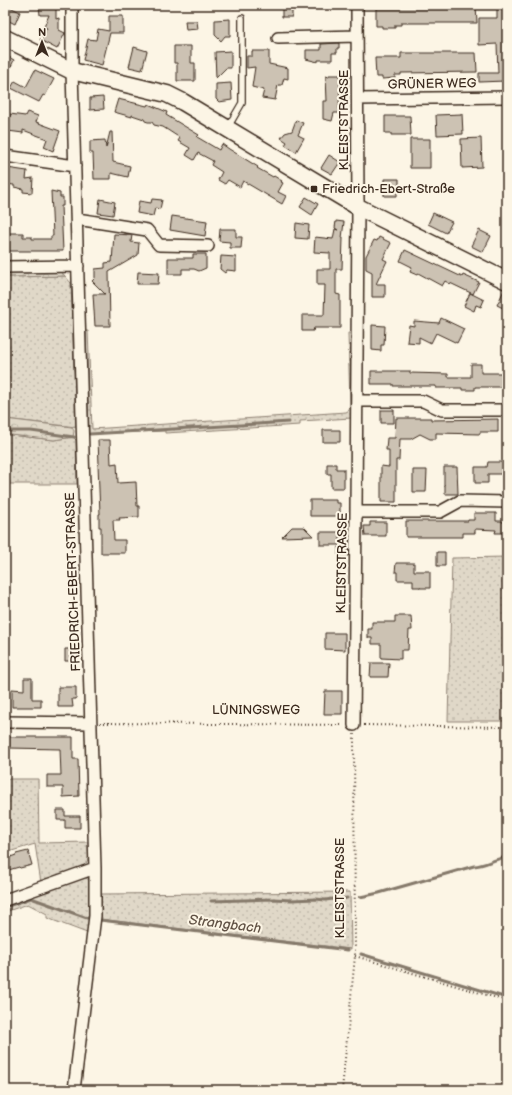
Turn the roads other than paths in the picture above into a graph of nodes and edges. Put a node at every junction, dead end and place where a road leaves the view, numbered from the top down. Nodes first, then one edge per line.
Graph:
1 (72, 5) edge
2 (357, 5) edge
3 (242, 18) dead end
4 (357, 36) junction
5 (5, 38) edge
6 (278, 38) dead end
7 (72, 72) junction
8 (507, 97) edge
9 (358, 99) junction
10 (227, 129) junction
11 (5, 156) edge
12 (75, 166) junction
13 (358, 207) junction
14 (77, 219) junction
15 (208, 246) dead end
16 (78, 266) junction
17 (5, 267) edge
18 (507, 281) edge
19 (357, 401) junction
20 (507, 410) edge
21 (507, 502) edge
22 (356, 512) junction
23 (5, 722) edge
24 (91, 723) junction
25 (354, 725) road end
26 (95, 868) junction
27 (5, 900) edge
28 (74, 1090) edge

1 - 7 street, FRIEDRICH-EBERT-STRASSE
2 - 4 street, KLEISTSTRASSE
3 - 10 lane
4 - 6 street
4 - 9 street, KLEISTSTRASSE
5 - 7 street
7 - 10 street
7 - 12 street, FRIEDRICH-EBERT-STRASSE
8 - 9 street, GRÜNER WEG
9 - 13 street, KLEISTSTRASSE
10 - 13 street
11 - 12 street
12 - 14 street, FRIEDRICH-EBERT-STRASSE
13 - 18 street
13 - 19 street, KLEISTSTRASSE
14 - 15 street
14 - 16 street, FRIEDRICH-EBERT-STRASSE
16 - 17 street
16 - 24 street, FRIEDRICH-EBERT-STRASSE
19 - 20 street
19 - 22 street, KLEISTSTRASSE
21 - 22 street
22 - 25 street, KLEISTSTRASSE
23 - 24 street
24 - 26 street, FRIEDRICH-EBERT-STRASSE
26 - 27 street
26 - 28 street, FRIEDRICH-EBERT-STRASSE

